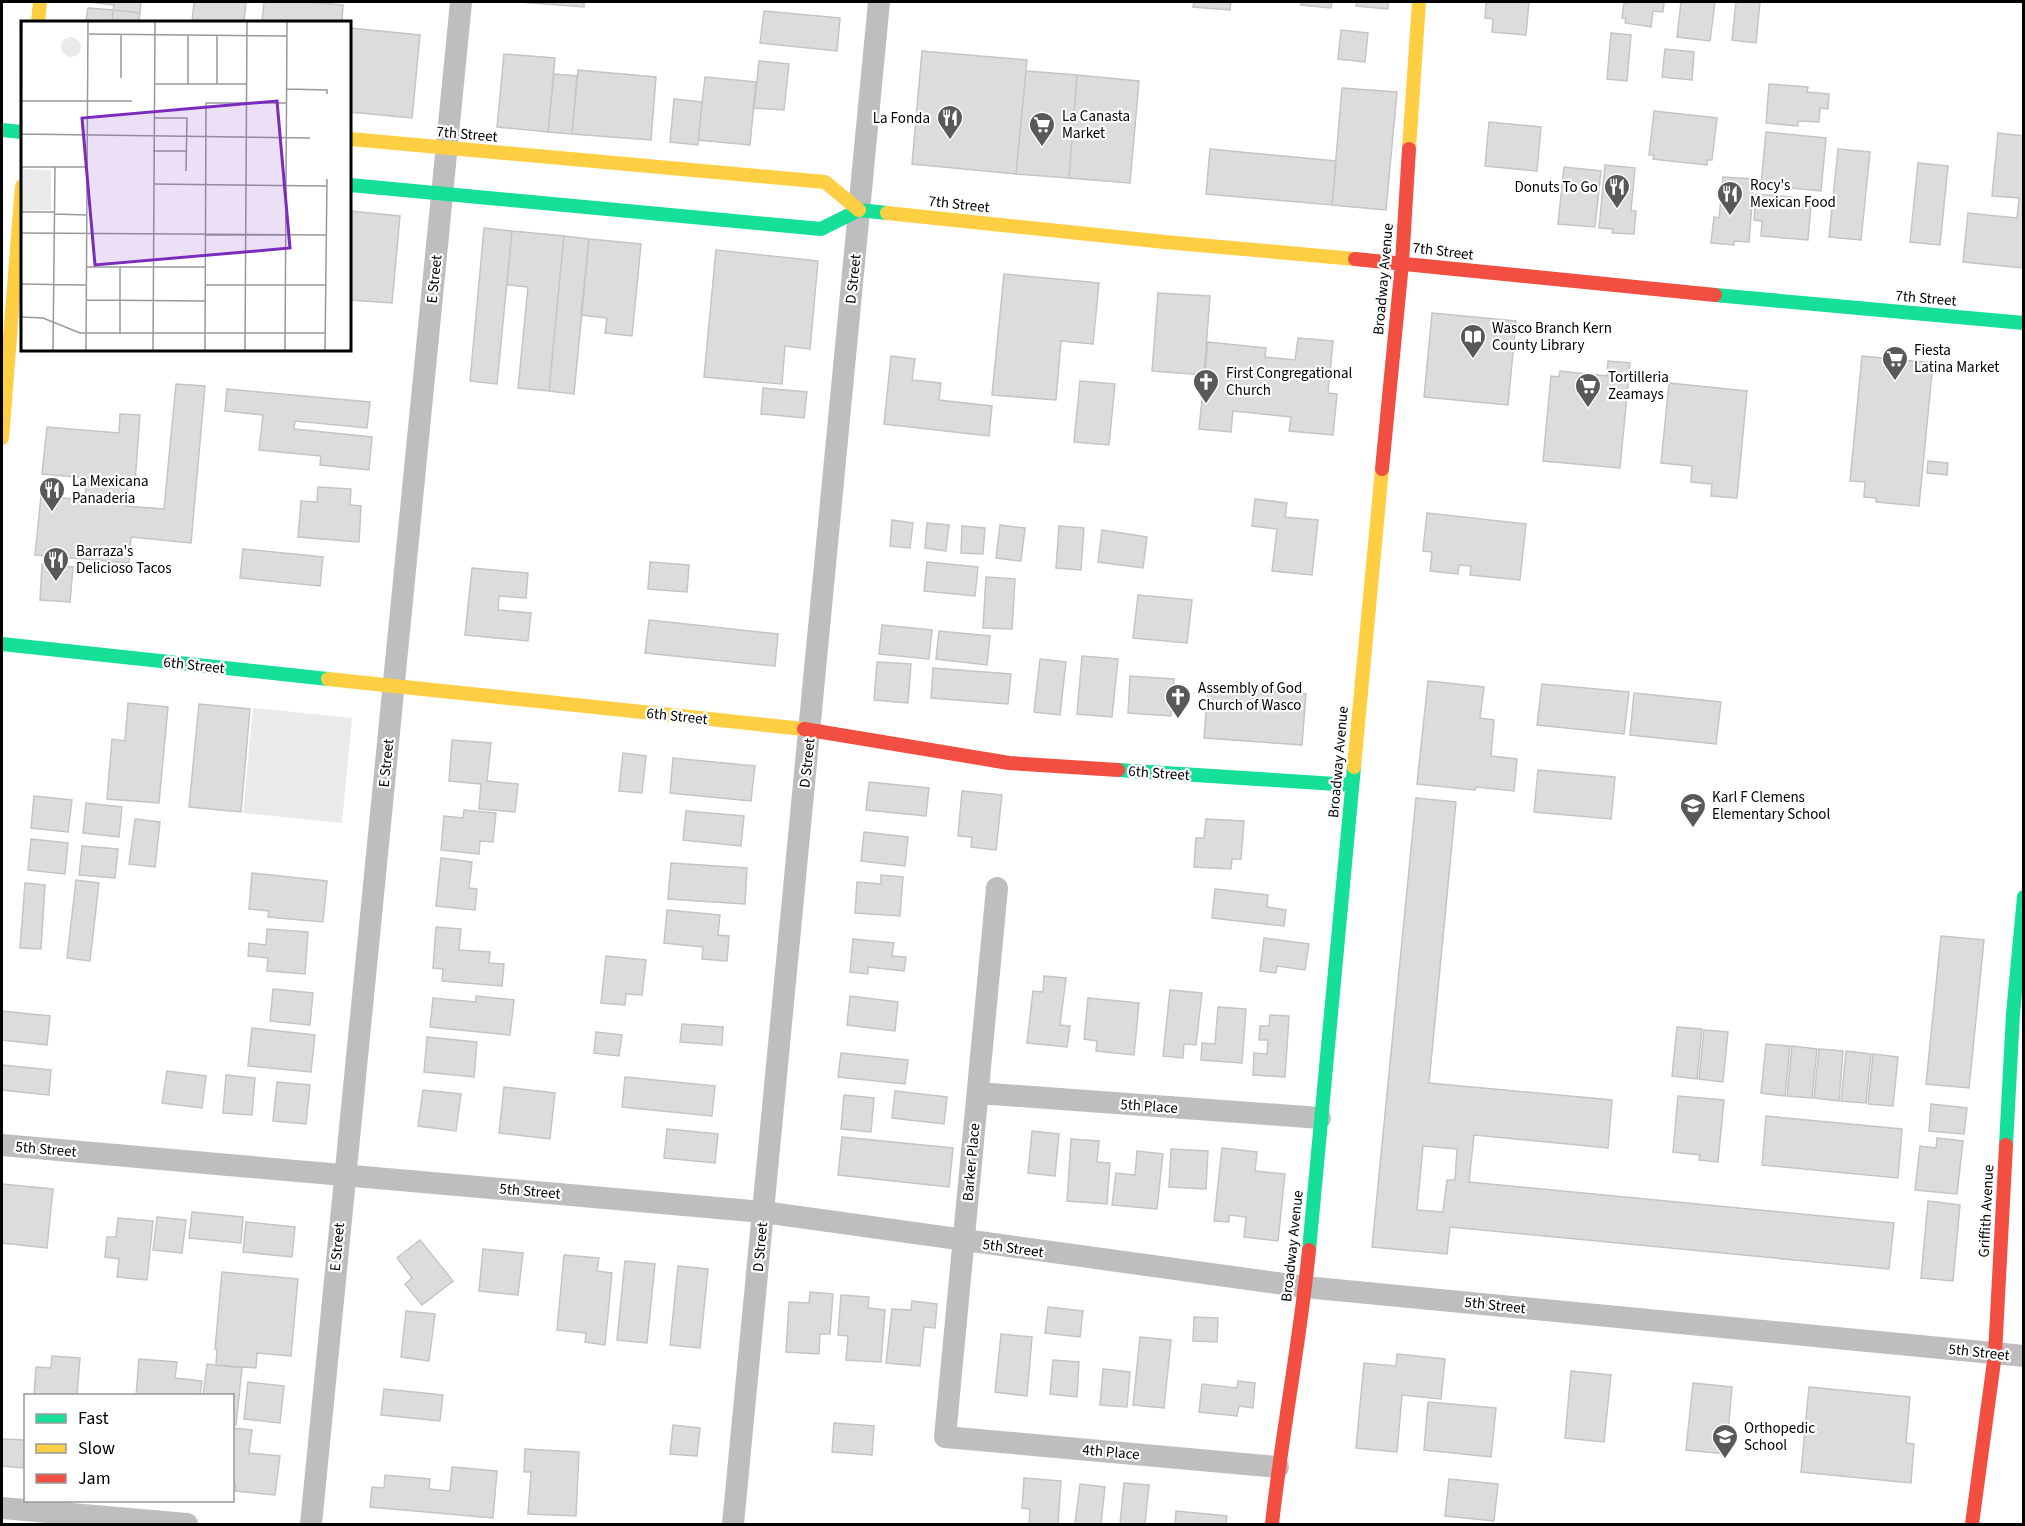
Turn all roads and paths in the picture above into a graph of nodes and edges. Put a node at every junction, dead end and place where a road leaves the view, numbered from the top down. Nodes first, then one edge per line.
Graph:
1 (40, 2) edge
2 (461, 2) edge
3 (879, 2) edge
4 (1419, 2) edge
5 (38, 21) edge
6 (2, 130) edge
7 (21, 132) edge
8 (351, 139) edge
9 (447, 148) junction
10 (351, 185) edge
11 (443, 194) junction
12 (21, 199) edge
13 (859, 210) junction
14 (1402, 263) junction
15 (2024, 323) edge
16 (2, 438) edge
17 (2, 644) edge
18 (393, 687) junction
19 (810, 730) junction
20 (1352, 785) junction
21 (997, 888) dead end
22 (2024, 897) edge
23 (2018, 1015) edge
24 (978, 1094) junction
25 (1320, 1118) junction
26 (2, 1145) edge
27 (344, 1174) junction
28 (763, 1212) junction
29 (964, 1241) junction
30 (1305, 1287) junction
31 (1995, 1354) junction
32 (2024, 1356) edge
33 (945, 1437) joint
34 (1278, 1467) junction
35 (2, 1508) edge
36 (186, 1524) edge
37 (311, 1524) edge
38 (733, 1524) edge
39 (1272, 1524) edge
40 (1972, 1524) edge

1 - 5 street
2 - 9 street, E Street
3 - 13 street, D Street
4 - 14 street, Broadway Avenue
6 - 7 street
8 - 9 street, 7th Street
9 - 11 street, E Street
9 - 13 street, 7th Street
10 - 11 street
11 - 13 street
11 - 18 street, E Street
12 - 16 street
13 - 14 street, 7th Street
13 - 19 street, D Street
14 - 15 street, 7th Street
14 - 20 street, Broadway Avenue
17 - 18 street, 6th Street
18 - 19 street, 6th Street
18 - 27 street, E Street
19 - 20 street, 6th Street
19 - 28 street, D Street
20 - 25 street, Broadway Avenue
21 - 24 street, Barker Place
22 - 23 street, Griffith Avenue
23 - 31 street, Griffith Avenue
24 - 25 street, 5th Place
24 - 29 street, Barker Place
25 - 30 street, Broadway Avenue
26 - 27 street, 5th Street
27 - 28 street, 5th Street
27 - 37 street, E Street
28 - 29 street, 5th Street
28 - 38 street, D Street
29 - 30 street, 5th Street
29 - 33 street, Barker Place
30 - 31 street, 5th Street
30 - 34 street, Broadway Avenue
31 - 32 street, 5th Street
31 - 40 street, Griffith Avenue
33 - 34 street, 4th Place
34 - 39 street, Broadway Avenue
35 - 36 street

